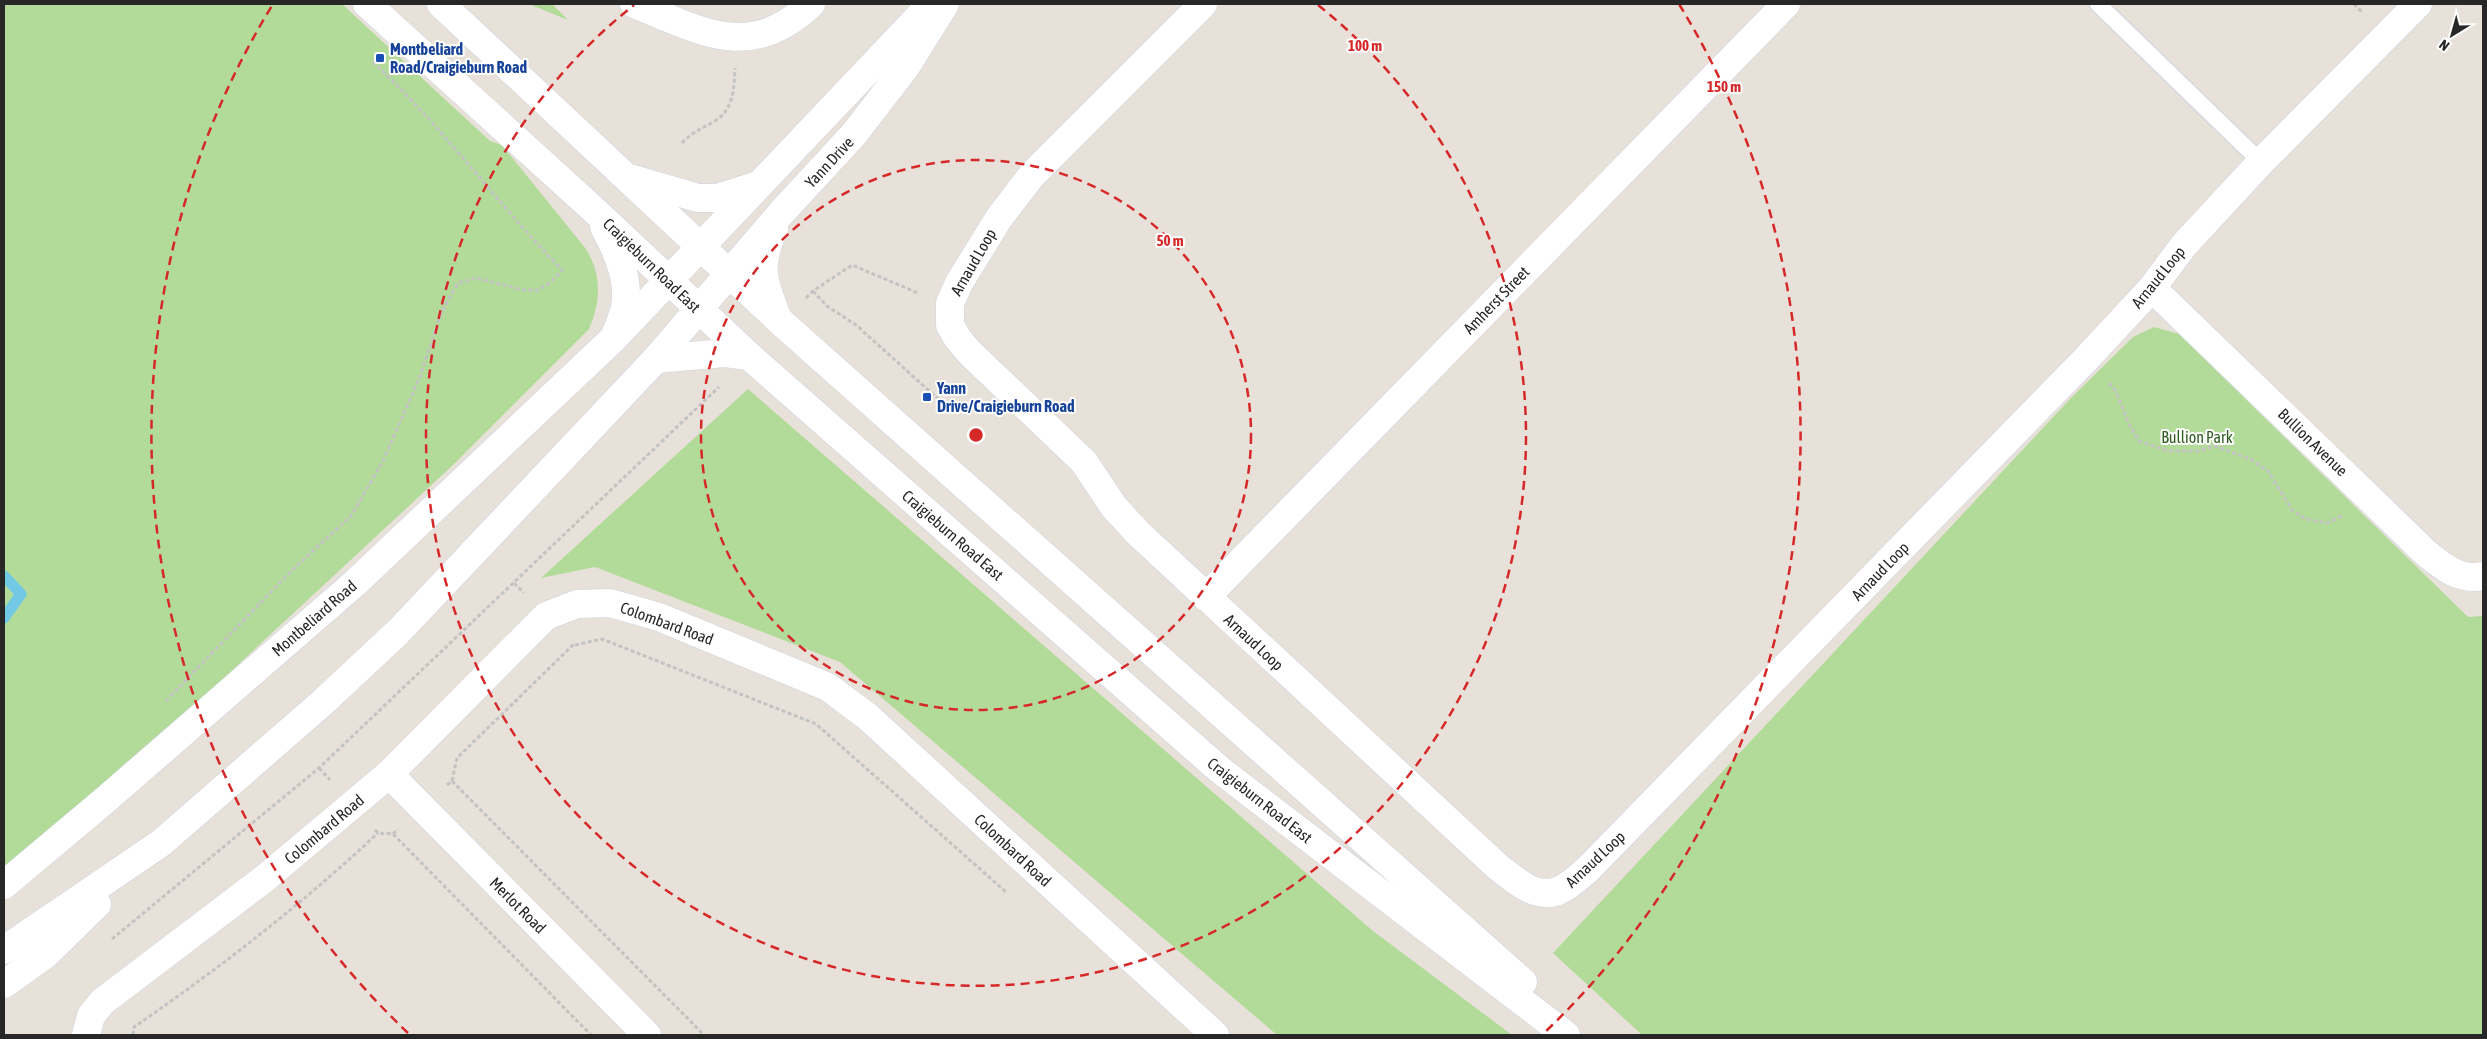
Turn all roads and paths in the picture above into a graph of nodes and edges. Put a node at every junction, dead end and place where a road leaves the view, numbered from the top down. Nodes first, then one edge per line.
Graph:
1 (367, 4) edge
2 (441, 4) edge
3 (634, 4) edge
4 (811, 4) edge
5 (932, 4) edge
6 (945, 4) edge
7 (1203, 4) edge
8 (1786, 4) edge
9 (2098, 4) edge
10 (2418, 4) edge
11 (736, 38) junction
12 (372, 61) dead end
13 (682, 143) dead end
14 (2261, 162) junction
15 (627, 177) junction
16 (760, 184) junction
17 (594, 210) junction
18 (782, 212) junction
19 (702, 247) junction
20 (730, 274) junction
21 (668, 281) junction
22 (2152, 288) junction
23 (813, 291) junction
24 (950, 302) junction
25 (698, 308) junction
26 (780, 320) junction
27 (613, 339) junction
28 (749, 356) junction
29 (2086, 358) junction
30 (656, 359) junction
31 (955, 414) dead end
32 (2364, 492) junction
33 (2483, 576) edge
34 (1206, 597) junction
35 (546, 616) junction
36 (574, 645) junction
37 (160, 707) dead end
38 (389, 774) junction
39 (452, 781) dead end
40 (352, 805) junction
41 (378, 834) junction
42 (162, 843) junction
43 (4, 885) edge
44 (1007, 893) dead end
45 (108, 941) dead end
46 (4, 950) edge
47 (4, 984) edge
48 (86, 1035) edge
49 (133, 1035) edge
50 (592, 1035) edge
51 (647, 1035) edge
52 (1214, 1035) edge
53 (1566, 1035) edge
54 (1584, 1035) edge

1 - 17 street, Craigieburn Road East
2 - 15 street
3 - 11 street
4 - 11 street
5 - 16 street
6 - 18 street, Yann Drive
7 - 24 street, Arnaud Loop
8 - 34 street, Amherst Street
9 - 14 lane
10 - 14 street, Arnaud Loop
11 - 13 path
12 - 37 path
14 - 22 street, Arnaud Loop
15 - 16 street
15 - 19 street
16 - 19 street
17 - 21 street, Craigieburn Road East
17 - 27 street
18 - 20 street, Yann Drive
18 - 26 street
19 - 20 street
19 - 21 street, Montbeliard Road
20 - 25 street, Yann Drive
20 - 26 street
21 - 25 street, Craigieburn Road East
21 - 27 street, Montbeliard Road
22 - 29 street, Arnaud Loop
22 - 32 street, Bullion Avenue
23 - 24 path
23 - 26 path
23 - 31 path
24 - 34 street, Arnaud Loop
25 - 28 street, Craigieburn Road East
25 - 30 street, Yann Drive
26 - 54 street
27 - 43 street, Montbeliard Road
28 - 30 street
28 - 45 path
28 - 53 street, Craigieburn Road East
29 - 32 path
29 - 34 street, Arnaud Loop
30 - 42 street
32 - 33 street, Bullion Avenue
35 - 36 path
35 - 38 street, Colombard Road
35 - 52 street, Colombard Road
36 - 39 path
36 - 44 path
38 - 40 street, Colombard Road
38 - 51 street, Merlot Road
40 - 41 path
40 - 48 street, Colombard Road
41 - 49 path
41 - 50 path
42 - 46 street
42 - 47 street

